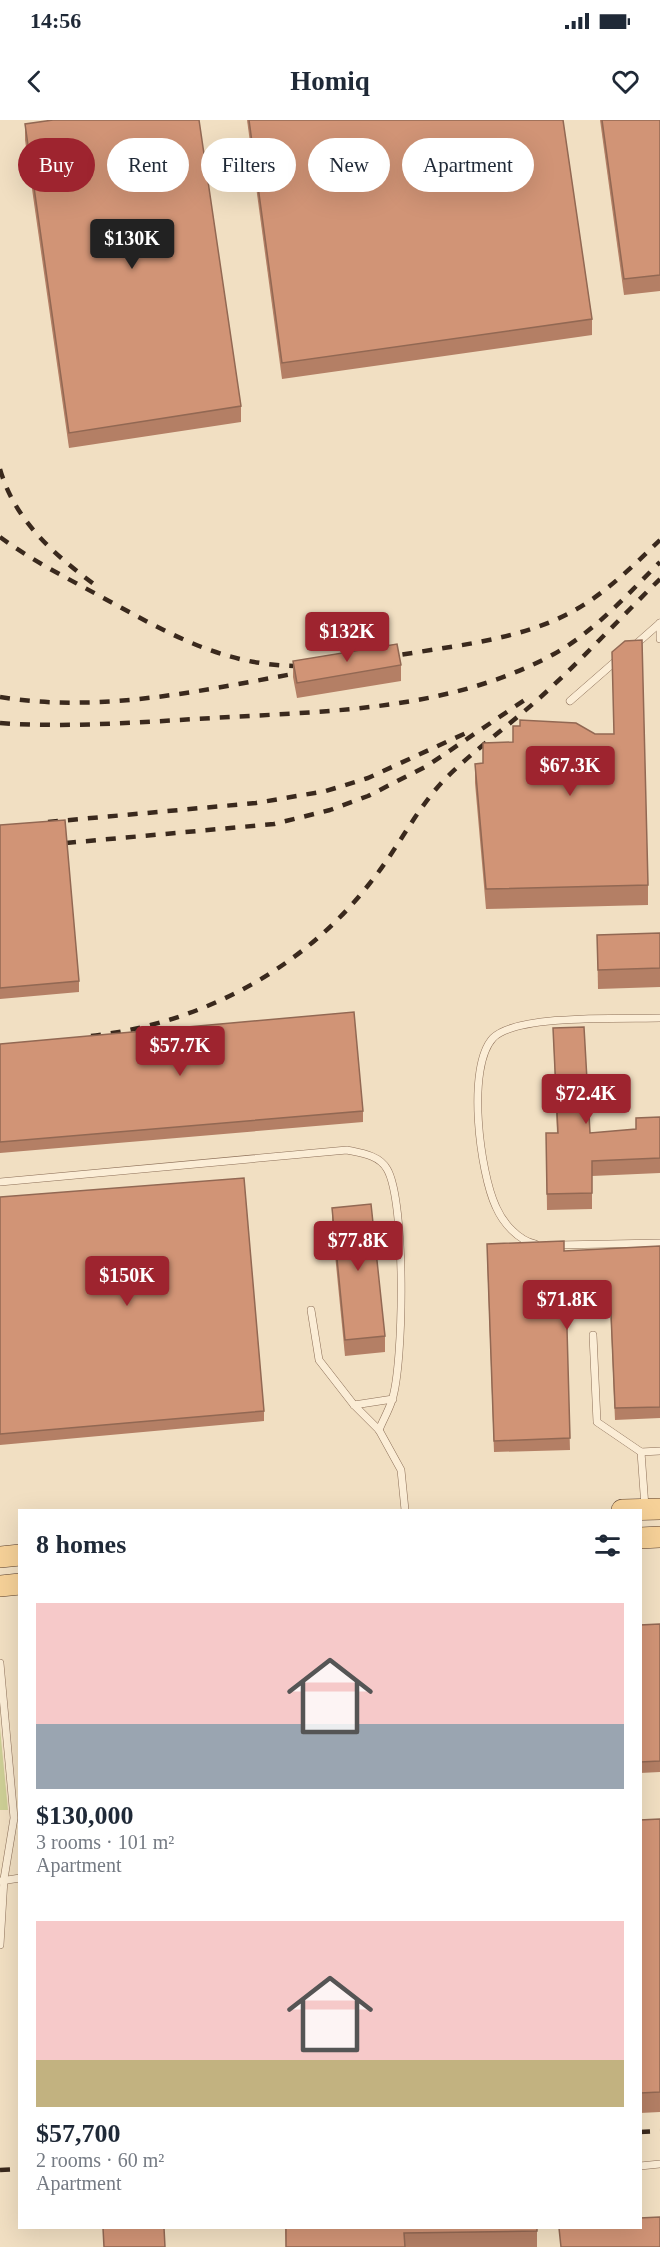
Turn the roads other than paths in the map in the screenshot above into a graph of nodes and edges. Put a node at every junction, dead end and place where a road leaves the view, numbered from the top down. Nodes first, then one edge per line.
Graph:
1 (660, 623) edge
2 (660, 639) edge
3 (570, 702) dead end
4 (660, 1018) edge
5 (0, 1182) edge
6 (660, 1243) edge
7 (551, 1245) edge
8 (540, 1246) edge
9 (311, 1310) dead end
10 (593, 1335) dead end
11 (393, 1399) junction
12 (354, 1405) junction
13 (379, 1430) junction
14 (660, 1451) edge
15 (641, 1452) junction
16 (405, 1509) edge
17 (653, 1509) edge
18 (660, 1537) edge
19 (642, 1538) edge
20 (18, 1555) edge
21 (0, 1557) edge
22 (18, 1584) edge
23 (0, 1586) edge
24 (0, 1663) edge
25 (18, 1878) edge
26 (2, 1880) edge
27 (0, 1945) edge
28 (660, 2164) edge
29 (642, 2166) edge

1 - 2 lane
1 - 3 lane
4 - 8 lane
5 - 11 lane
6 - 7 lane
9 - 12 lane
10 - 15 lane
11 - 12 lane
11 - 13 lane
12 - 13 lane
13 - 16 lane
14 - 15 lane
15 - 17 lane
18 - 19 main road
20 - 21 main road
22 - 23 main road
24 - 26 lane
25 - 26 lane
26 - 27 lane
28 - 29 lane

